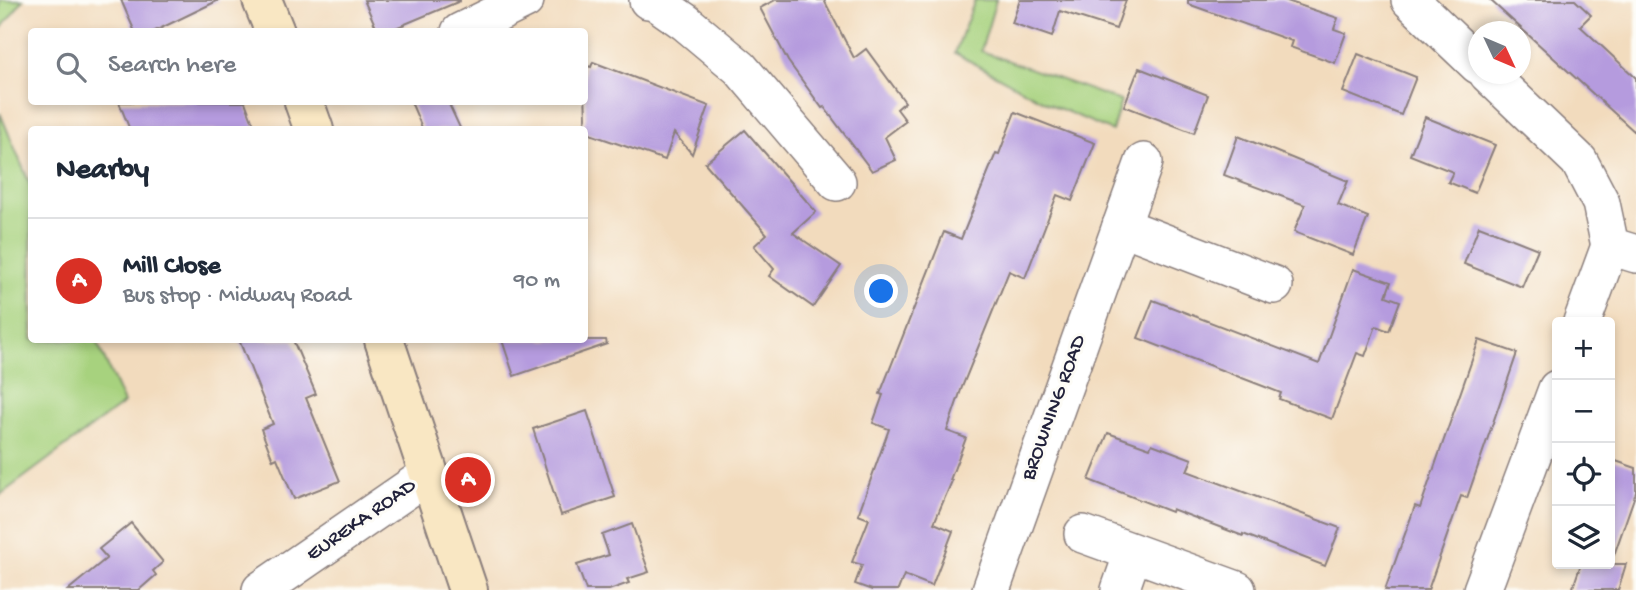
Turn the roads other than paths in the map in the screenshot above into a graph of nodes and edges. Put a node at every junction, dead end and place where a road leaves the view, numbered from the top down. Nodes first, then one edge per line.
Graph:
1 (262, 0) edge
2 (525, 0) edge
3 (653, 0) edge
4 (1410, 0) edge
5 (273, 28) edge
6 (468, 28) edge
7 (1468, 55) edge
8 (1498, 84) edge
9 (1144, 162) dead end
10 (837, 182) dead end
11 (1121, 226) junction
12 (1623, 250) edge
13 (1274, 285) dead end
14 (1585, 317) edge
15 (385, 343) edge
16 (1552, 402) edge
17 (428, 475) junction
18 (1083, 534) dead end
19 (1133, 554) junction
20 (261, 590) edge
21 (468, 590) edge
22 (991, 590) edge
23 (1119, 590) edge
24 (1237, 590) edge
25 (1482, 590) edge

1 - 5 main road
2 - 6 street
3 - 10 street
4 - 7 street
8 - 12 street
9 - 11 street, BROWNING ROAD
11 - 13 street
11 - 22 street, BROWNING ROAD
12 - 14 street
15 - 17 main road
16 - 25 street
17 - 20 street, EUREKA ROAD
17 - 21 main road
18 - 19 street
19 - 23 street
19 - 24 street

